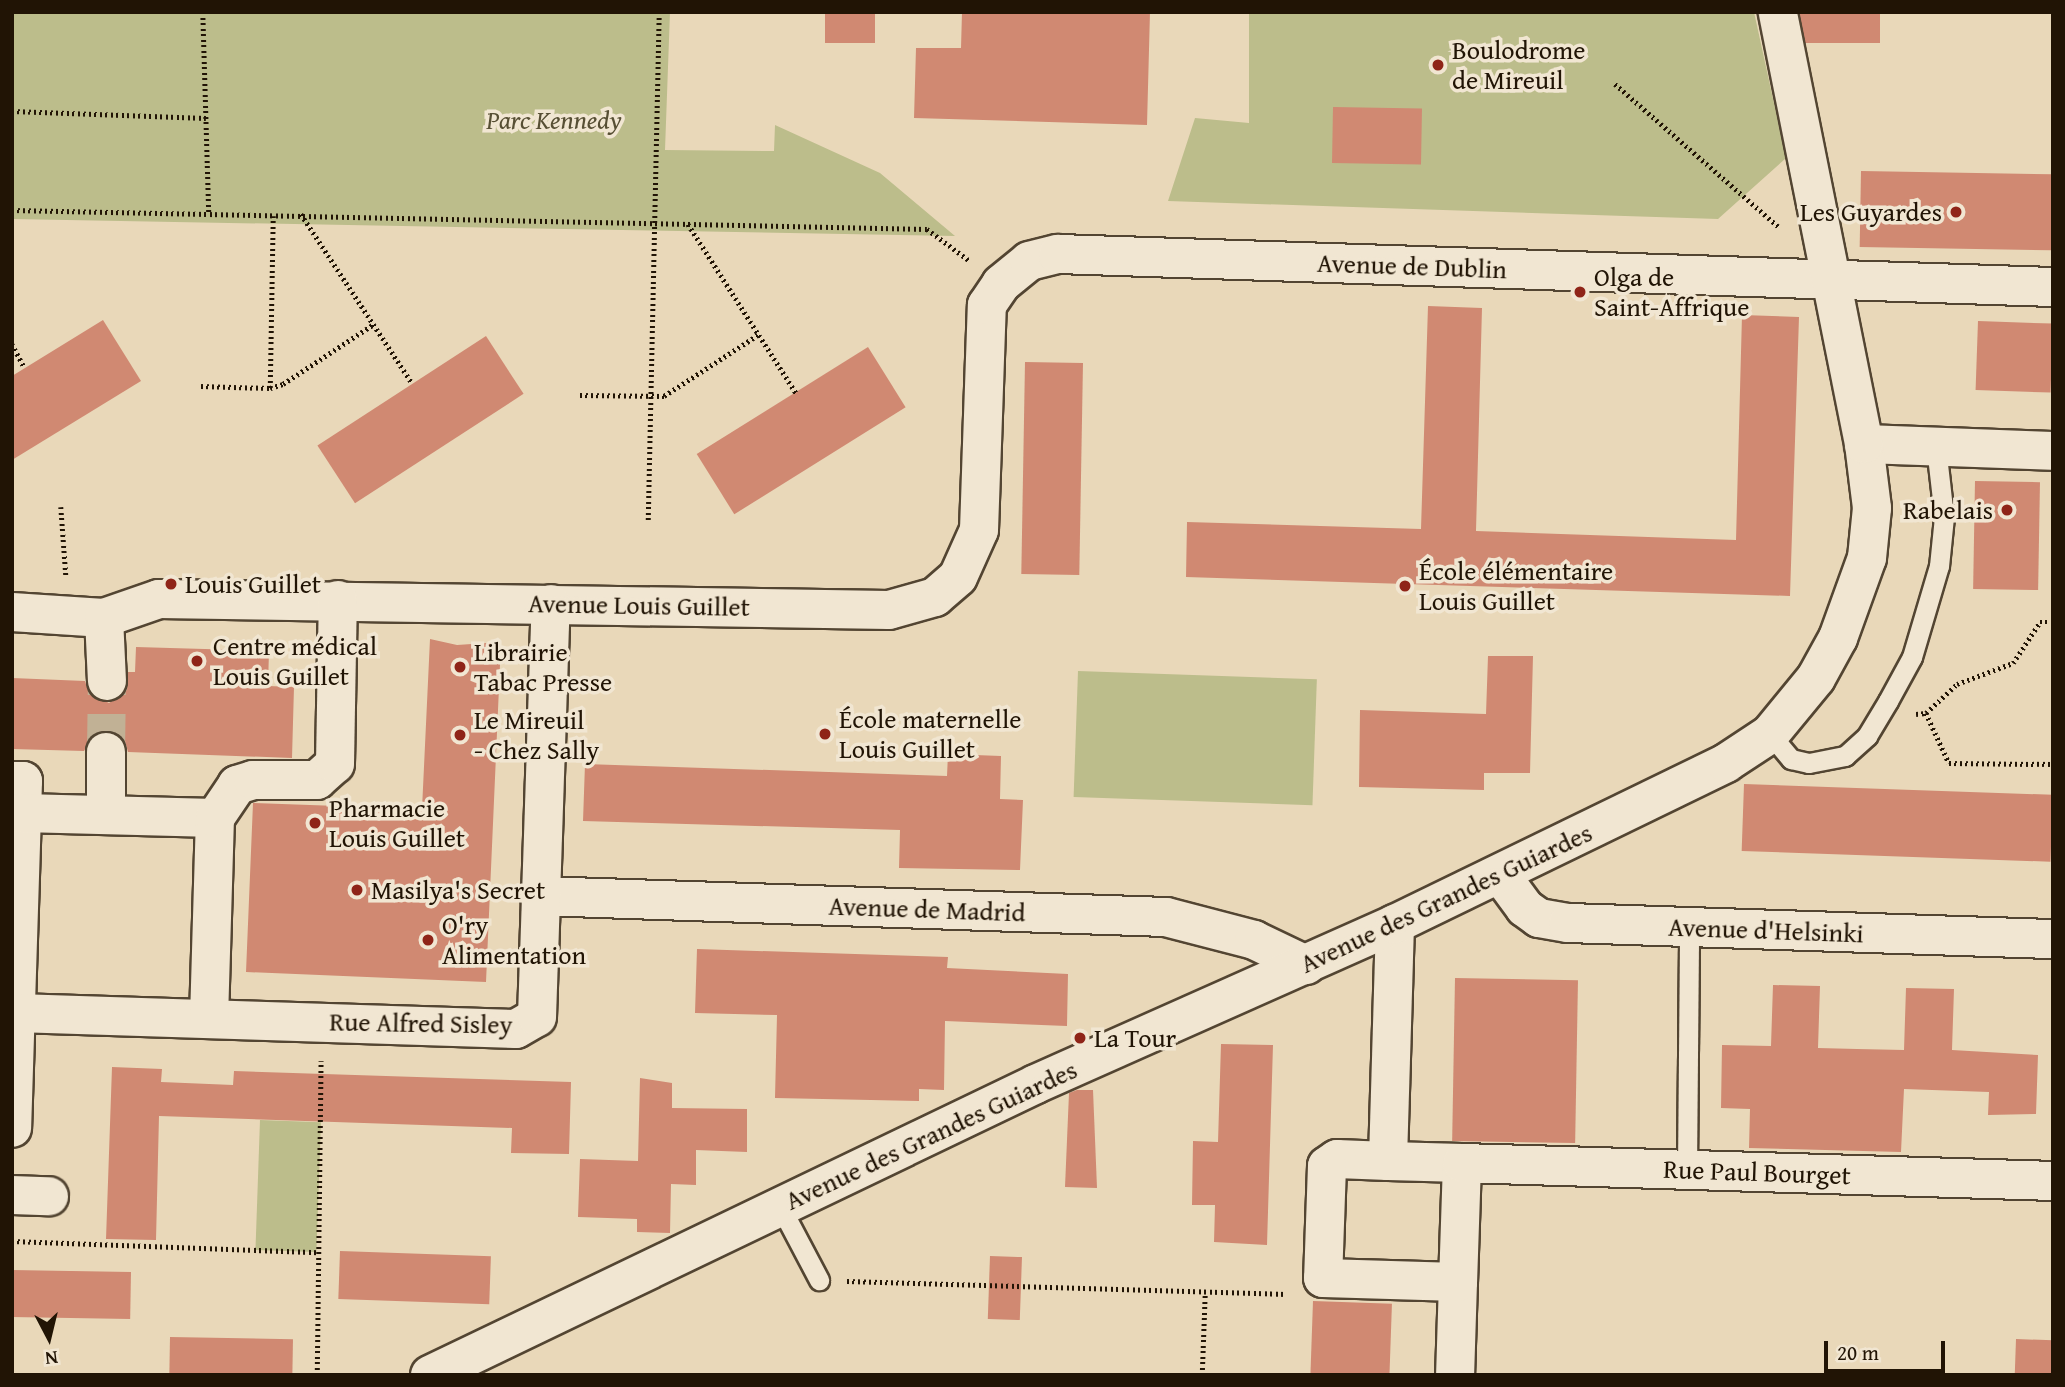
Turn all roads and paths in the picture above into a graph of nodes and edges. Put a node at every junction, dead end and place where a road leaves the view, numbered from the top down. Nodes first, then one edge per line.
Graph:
1 (203, 12) edge
2 (659, 12) edge
3 (1778, 12) edge
4 (1615, 83) dead end
5 (12, 111) edge
6 (206, 118) junction
7 (12, 210) edge
8 (209, 214) junction
9 (302, 214) junction
10 (274, 216) junction
11 (655, 224) junction
12 (688, 224) junction
13 (1788, 236) dead end
14 (1832, 280) junction
15 (1001, 284) junction
16 (2053, 287) edge
17 (374, 324) junction
18 (758, 335) junction
19 (12, 344) edge
20 (25, 368) dead end
21 (412, 383) dead end
22 (201, 386) dead end
23 (270, 388) junction
24 (796, 393) dead end
25 (580, 395) dead end
26 (649, 399) junction
27 (1864, 444) junction
28 (1936, 447) junction
29 (2053, 451) edge
30 (61, 507) dead end
31 (648, 520) dead end
32 (338, 600) junction
33 (551, 604) junction
34 (12, 612) edge
35 (66, 614) junction
36 (104, 618) junction
37 (2053, 622) edge
38 (107, 681) tunnel mouth
39 (1926, 713) junction
40 (1878, 718) junction
41 (1770, 734) junction
42 (106, 752) tunnel mouth
43 (2053, 764) edge
44 (17, 797) edge
45 (106, 815) junction
46 (215, 818) junction
47 (1500, 874) junction
48 (16, 876) edge
49 (540, 895) junction
50 (1395, 924) junction
51 (1689, 927) junction
52 (2053, 939) edge
53 (1306, 965) junction
54 (16, 1013) junction
55 (209, 1018) junction
56 (321, 1022) junction
57 (12, 1128) edge
58 (1388, 1161) junction
59 (1462, 1163) junction
60 (1687, 1170) junction
61 (2053, 1181) edge
62 (780, 1206) junction
63 (12, 1241) edge
64 (318, 1252) junction
65 (1323, 1278) junction
66 (819, 1280) joint
67 (1458, 1282) junction
68 (1205, 1293) junction
69 (317, 1375) edge
70 (430, 1375) edge
71 (1202, 1375) edge
72 (1455, 1375) edge

1 - 6 path
2 - 11 path
3 - 14 street, Avenue des Grandes Guiardes
4 - 13 path
5 - 6 path
6 - 8 path
7 - 8 path
8 - 10 path
9 - 10 path
9 - 11 path
9 - 17 path
10 - 23 path
11 - 12 path
11 - 26 path
12 - 15 path
12 - 18 path
14 - 15 street, Avenue de Dublin
14 - 16 street, Avenue de Dublin
14 - 27 street, Avenue des Grandes Guiardes
15 - 33 street, Avenue Louis Guillet
17 - 21 path
17 - 23 path
18 - 24 path
18 - 26 path
19 - 20 path
22 - 23 path
25 - 26 path
26 - 31 path
27 - 28 street
27 - 41 street, Avenue des Grandes Guiardes
28 - 29 street
28 - 40 lane
30 - 35 path
32 - 33 street, Avenue Louis Guillet
32 - 36 street, Avenue Louis Guillet
32 - 46 street
33 - 49 street, Rue Alfred Sisley
34 - 35 street, Avenue Louis Guillet
35 - 36 street, Avenue Louis Guillet
36 - 38 street
37 - 39 path
39 - 40 path
39 - 43 path
40 - 41 lane
41 - 47 street, Avenue des Grandes Guiardes
42 - 45 street
44 - 45 street
44 - 48 street
45 - 46 street
46 - 55 street
47 - 50 street, Avenue des Grandes Guiardes
47 - 51 street, Avenue d'Helsinki
48 - 54 street
49 - 53 street, Avenue de Madrid
49 - 56 street, Rue Alfred Sisley
50 - 53 street, Avenue des Grandes Guiardes
50 - 58 street
51 - 52 street, Avenue d'Helsinki
51 - 60 lane
53 - 62 street, Avenue des Grandes Guiardes
54 - 55 street, Rue Alfred Sisley
54 - 57 street
55 - 56 street, Rue Alfred Sisley
56 - 64 path
58 - 59 street, Rue Paul Bourget
58 - 65 street, Rue Paul Bourget
59 - 60 street, Rue Paul Bourget
59 - 67 street
60 - 61 street, Rue Paul Bourget
62 - 66 lane
62 - 70 street, Avenue des Grandes Guiardes
63 - 64 path
64 - 69 path
65 - 67 street
65 - 68 path
66 - 68 path
67 - 72 street
68 - 71 path

